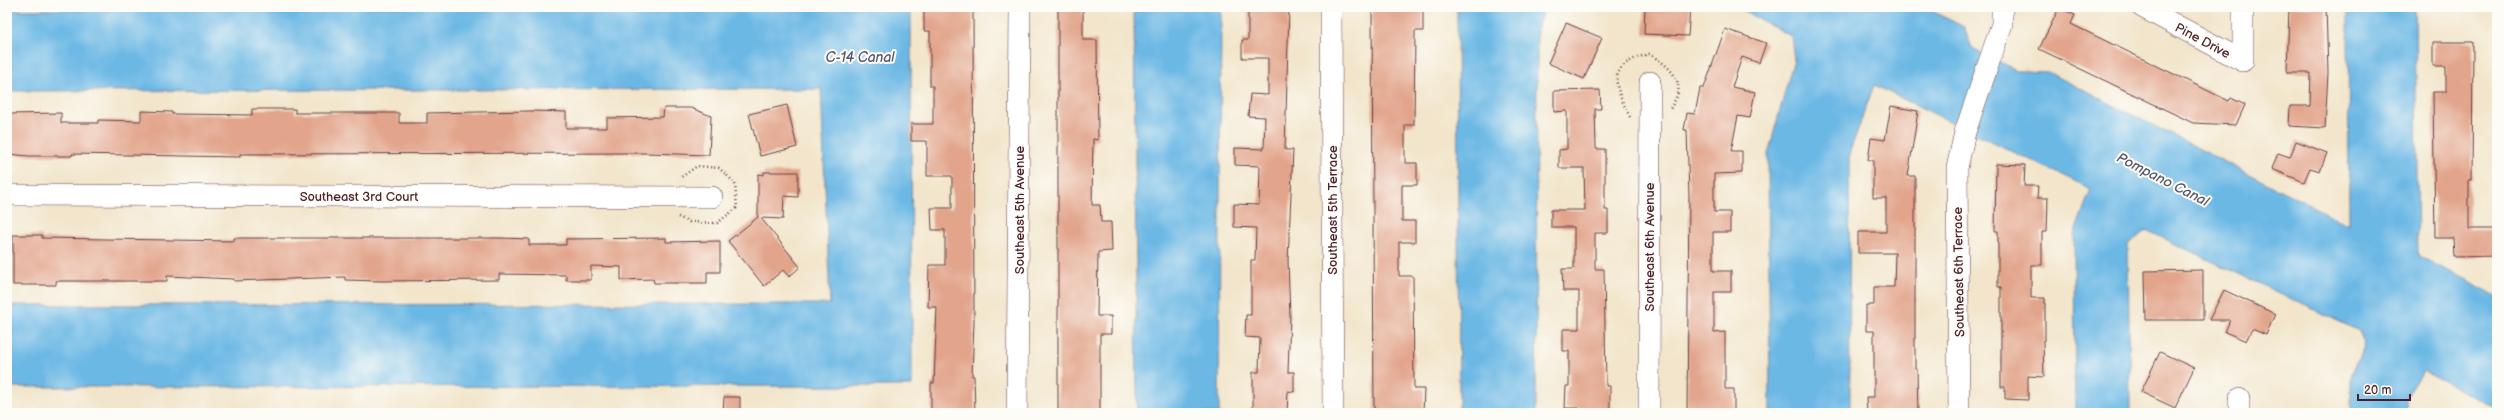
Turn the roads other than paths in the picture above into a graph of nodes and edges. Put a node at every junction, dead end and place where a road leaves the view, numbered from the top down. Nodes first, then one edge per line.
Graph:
1 (1020, 7) edge
2 (1331, 7) edge
3 (2002, 7) edge
4 (2142, 7) edge
5 (2243, 7) edge
6 (1650, 82) dead end
7 (7, 195) edge
8 (712, 197) dead end
9 (1017, 413) edge
10 (1333, 413) edge
11 (1649, 413) edge
12 (1959, 413) edge

1 - 9 street, Southeast 5th Avenue
2 - 10 street, Southeast 5th Terrace
3 - 12 street, Southeast 6th Terrace
4 - 5 street, Pine Drive
6 - 11 street, Southeast 6th Avenue
7 - 8 street, Southeast 3rd Court

